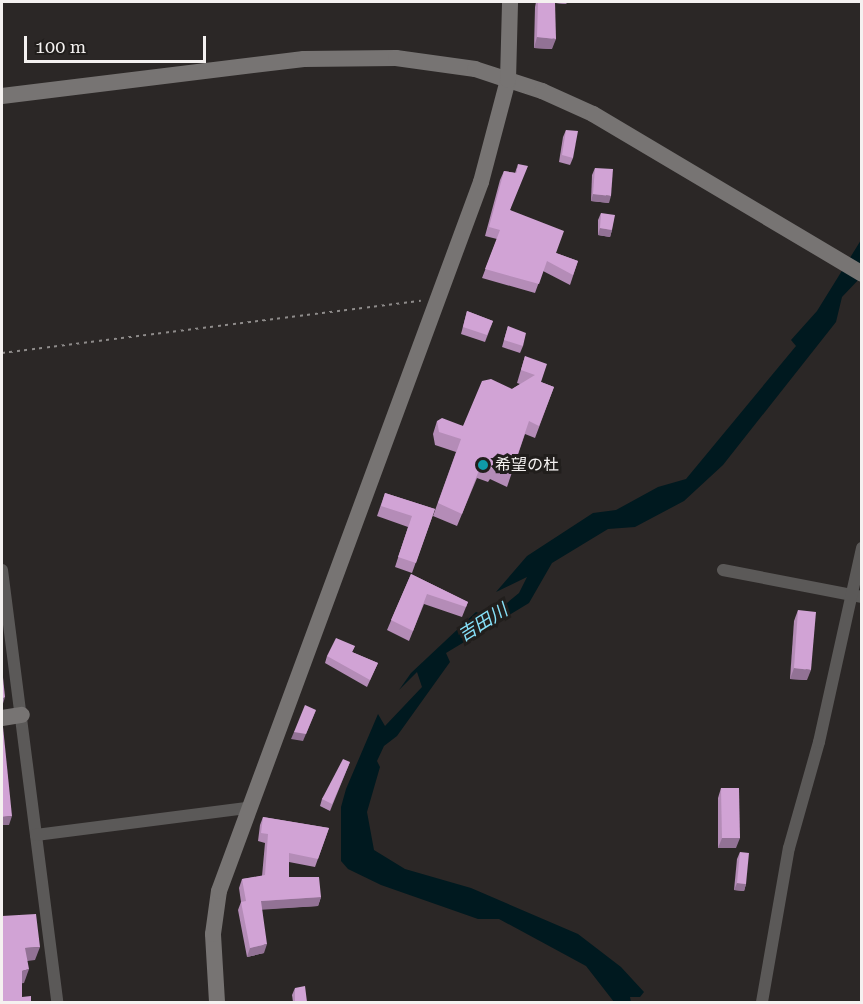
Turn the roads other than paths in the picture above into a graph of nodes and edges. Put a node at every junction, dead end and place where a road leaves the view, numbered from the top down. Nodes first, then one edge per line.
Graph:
1 (510, 2) edge
2 (508, 80) junction
3 (2, 96) edge
4 (861, 273) edge
5 (861, 548) edge
6 (2, 570) edge
7 (723, 570) dead end
8 (856, 596) edge
9 (22, 715) junction
10 (2, 718) edge
11 (248, 808) junction
12 (36, 835) junction
13 (57, 1002) edge
14 (217, 1002) edge
15 (762, 1002) edge

1 - 2 street
2 - 3 street
2 - 4 street
2 - 11 street
5 - 8 street
6 - 9 street
7 - 8 street
8 - 15 street
9 - 10 street
9 - 12 street
11 - 12 street
11 - 14 street
12 - 13 street

